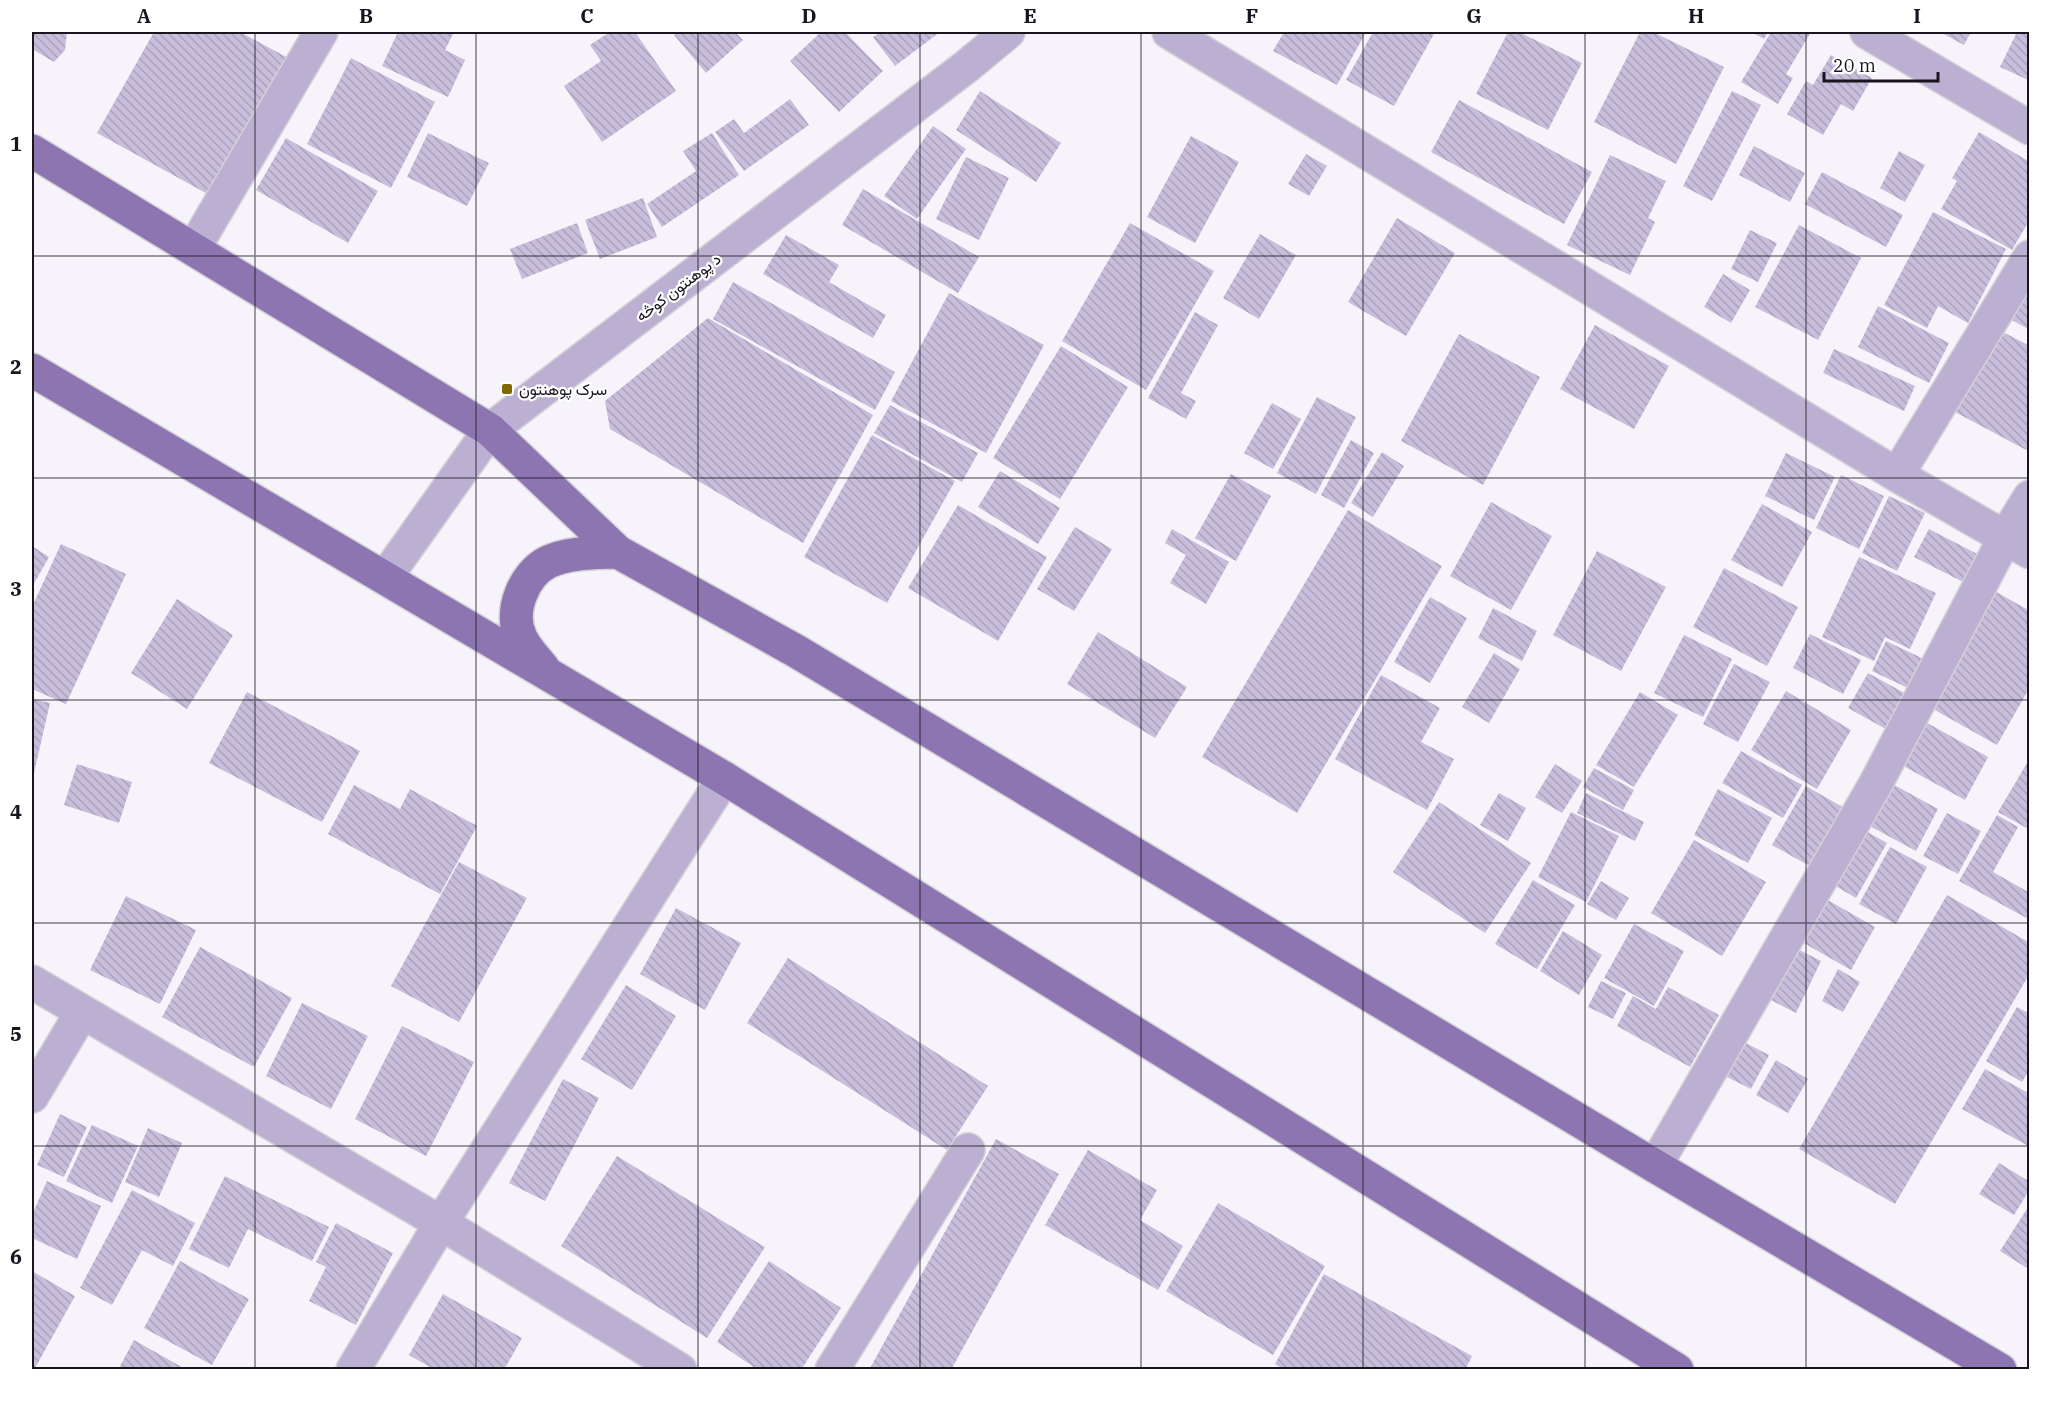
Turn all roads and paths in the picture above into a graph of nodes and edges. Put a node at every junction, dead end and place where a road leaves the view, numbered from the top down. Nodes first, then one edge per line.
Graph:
1 (321, 32) edge
2 (1008, 32) edge
3 (1169, 32) edge
4 (1867, 32) edge
5 (2030, 128) edge
6 (32, 151) edge
7 (194, 248) junction
8 (2030, 257) edge
9 (32, 370) edge
10 (490, 430) junction
11 (1897, 475) junction
12 (2030, 497) edge
13 (2018, 544) edge
14 (618, 552) junction
15 (385, 578) junction
16 (546, 673) junction
17 (724, 778) junction
18 (32, 982) edge
19 (82, 1012) junction
20 (32, 1096) edge
21 (968, 1150) dead end
22 (1655, 1166) junction
23 (441, 1223) junction
24 (353, 1370) edge
25 (680, 1370) edge
26 (832, 1370) edge
27 (1677, 1370) edge
28 (2000, 1370) edge

1 - 7 street
2 - 10 street, د پوهنتون کوڅه
3 - 11 street
4 - 5 street
6 - 7 main road
7 - 10 main road
8 - 11 street
9 - 15 main road
10 - 14 main road
10 - 15 street, د پوهنتون کوڅه
11 - 13 street
12 - 13 street
13 - 22 street
14 - 16 main road
14 - 22 main road
15 - 16 main road
16 - 17 main road
17 - 23 street
17 - 27 main road
18 - 19 street
19 - 20 street
19 - 23 street
21 - 26 street
22 - 28 main road
23 - 24 street
23 - 25 street

